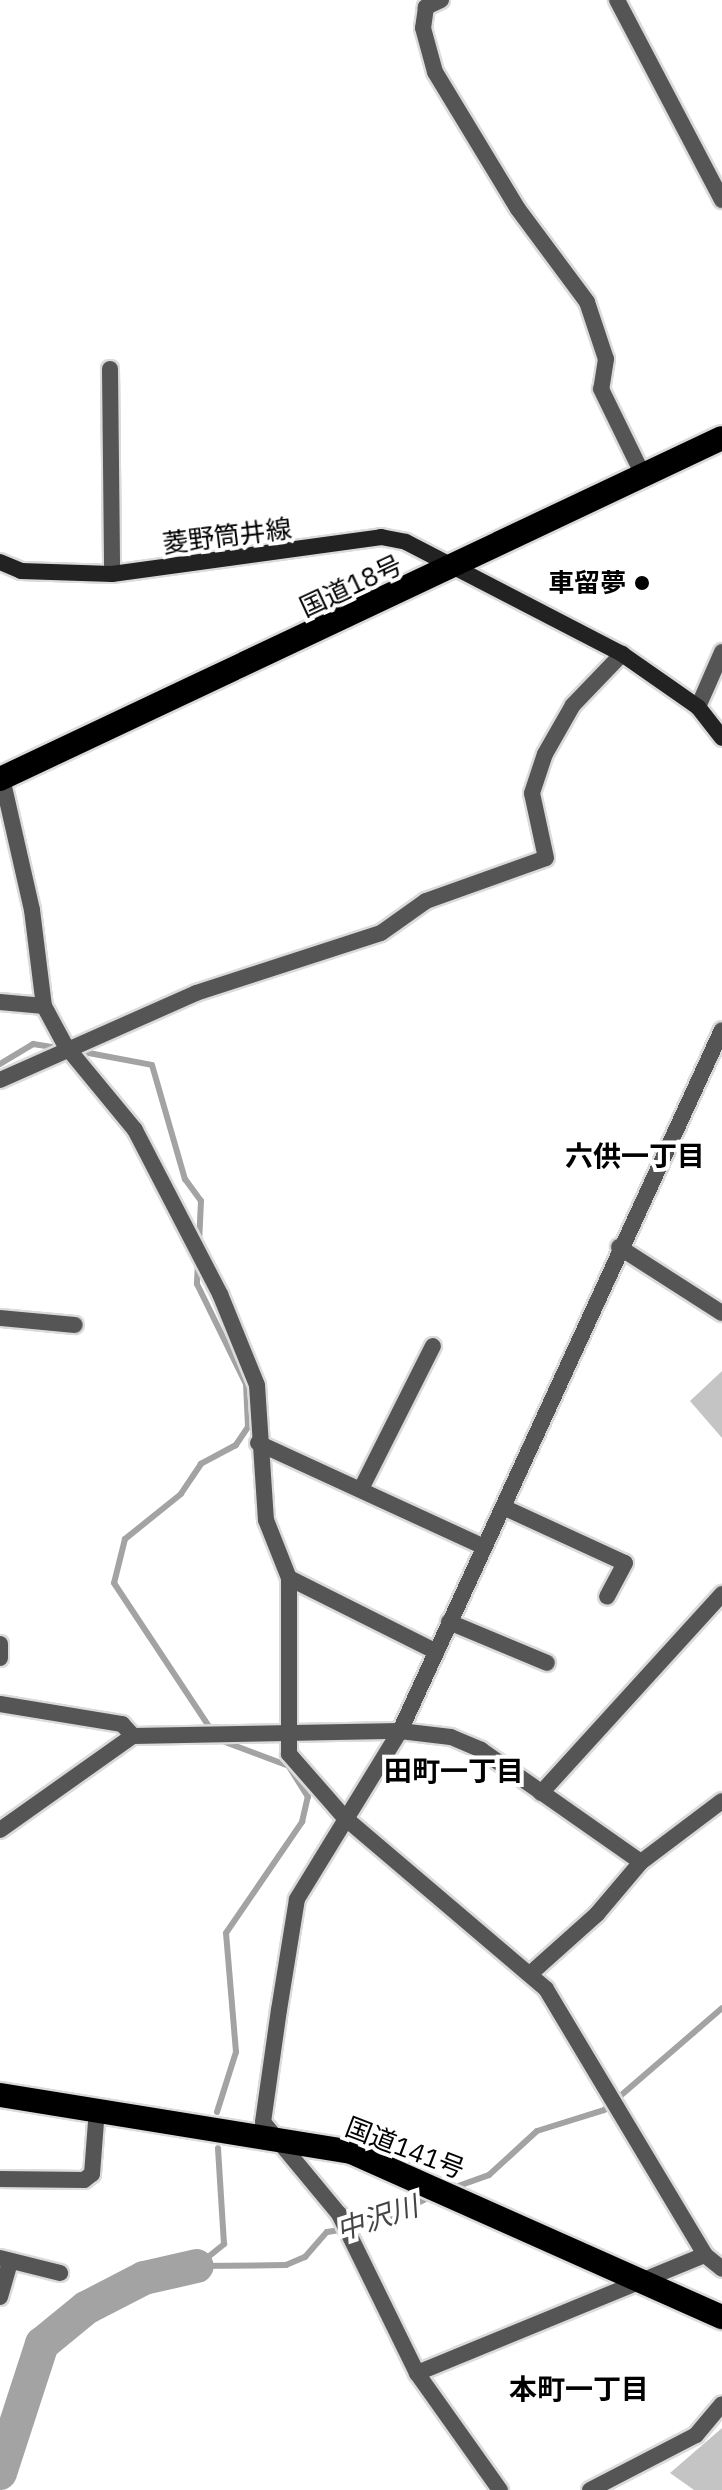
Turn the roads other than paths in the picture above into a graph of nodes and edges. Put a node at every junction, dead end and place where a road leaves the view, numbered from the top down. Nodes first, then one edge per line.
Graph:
1 (441, 0) edge
2 (617, 0) edge
3 (722, 200) edge
4 (110, 369) dead end
5 (722, 438) edge
6 (642, 473) junction
7 (0, 562) edge
8 (452, 570) junction
9 (112, 574) junction
10 (722, 652) edge
11 (622, 654) junction
12 (698, 707) junction
13 (722, 738) edge
14 (1, 779) edge
15 (0, 1002) edge
16 (44, 1006) junction
17 (722, 1030) edge
18 (65, 1045) junction
19 (0, 1080) edge
20 (619, 1247) junction
21 (722, 1313) edge
22 (0, 1318) edge
23 (75, 1325) dead end
24 (433, 1346) dead end
25 (258, 1443) junction
26 (361, 1489) junction
27 (503, 1507) junction
28 (484, 1547) junction
29 (289, 1578) junction
30 (722, 1594) edge
31 (607, 1597) dead end
32 (449, 1622) junction
33 (0, 1644) edge
34 (437, 1652) junction
35 (0, 1658) edge
36 (547, 1663) dead end
37 (0, 1704) edge
38 (400, 1731) junction
39 (286, 1734) junction
40 (133, 1736) junction
41 (541, 1793) junction
42 (722, 1801) edge
43 (344, 1817) junction
44 (0, 1830) edge
45 (641, 1862) junction
46 (530, 1974) junction
47 (0, 2095) edge
48 (97, 2109) junction
49 (276, 2137) junction
50 (0, 2179) edge
51 (705, 2255) junction
52 (5, 2260) edge
53 (722, 2269) edge
54 (60, 2273) dead end
55 (643, 2279) junction
56 (0, 2297) edge
57 (722, 2317) edge
58 (417, 2373) junction
59 (722, 2404) edge
60 (500, 2490) edge
61 (590, 2490) edge

1 - 6 street
2 - 3 street
4 - 9 street
5 - 6 highway, 国道18号
6 - 8 highway, 国道18号
7 - 9 main road, 菱野筒井線
8 - 9 main road, 菱野筒井線
8 - 11 main road, 菱野筒井線
8 - 14 highway, 国道18号
10 - 12 street
11 - 12 main road, 菱野筒井線
11 - 18 street
12 - 13 main road, 菱野筒井線
14 - 16 street
15 - 16 street
16 - 18 street
17 - 20 street
18 - 19 street
18 - 25 street
20 - 21 street
20 - 27 street
22 - 23 street
24 - 26 street
25 - 26 street
25 - 29 street
26 - 28 street
27 - 28 street
27 - 31 street
28 - 32 street
29 - 34 street
29 - 39 street
30 - 41 street
32 - 34 street
32 - 36 street
33 - 35 street
34 - 38 street
37 - 40 street
38 - 39 street
38 - 41 street
38 - 43 street
39 - 40 street
39 - 43 street
40 - 44 street
41 - 45 street
42 - 45 street
43 - 46 street
43 - 49 street
45 - 46 street
46 - 51 street
47 - 48 highway, 国道141号
48 - 49 highway, 国道141号
48 - 50 street
49 - 55 highway, 国道141号
49 - 58 street
51 - 53 street
51 - 55 street
52 - 54 street
52 - 56 street
55 - 57 highway, 国道141号
55 - 58 street
58 - 60 street
59 - 61 street

